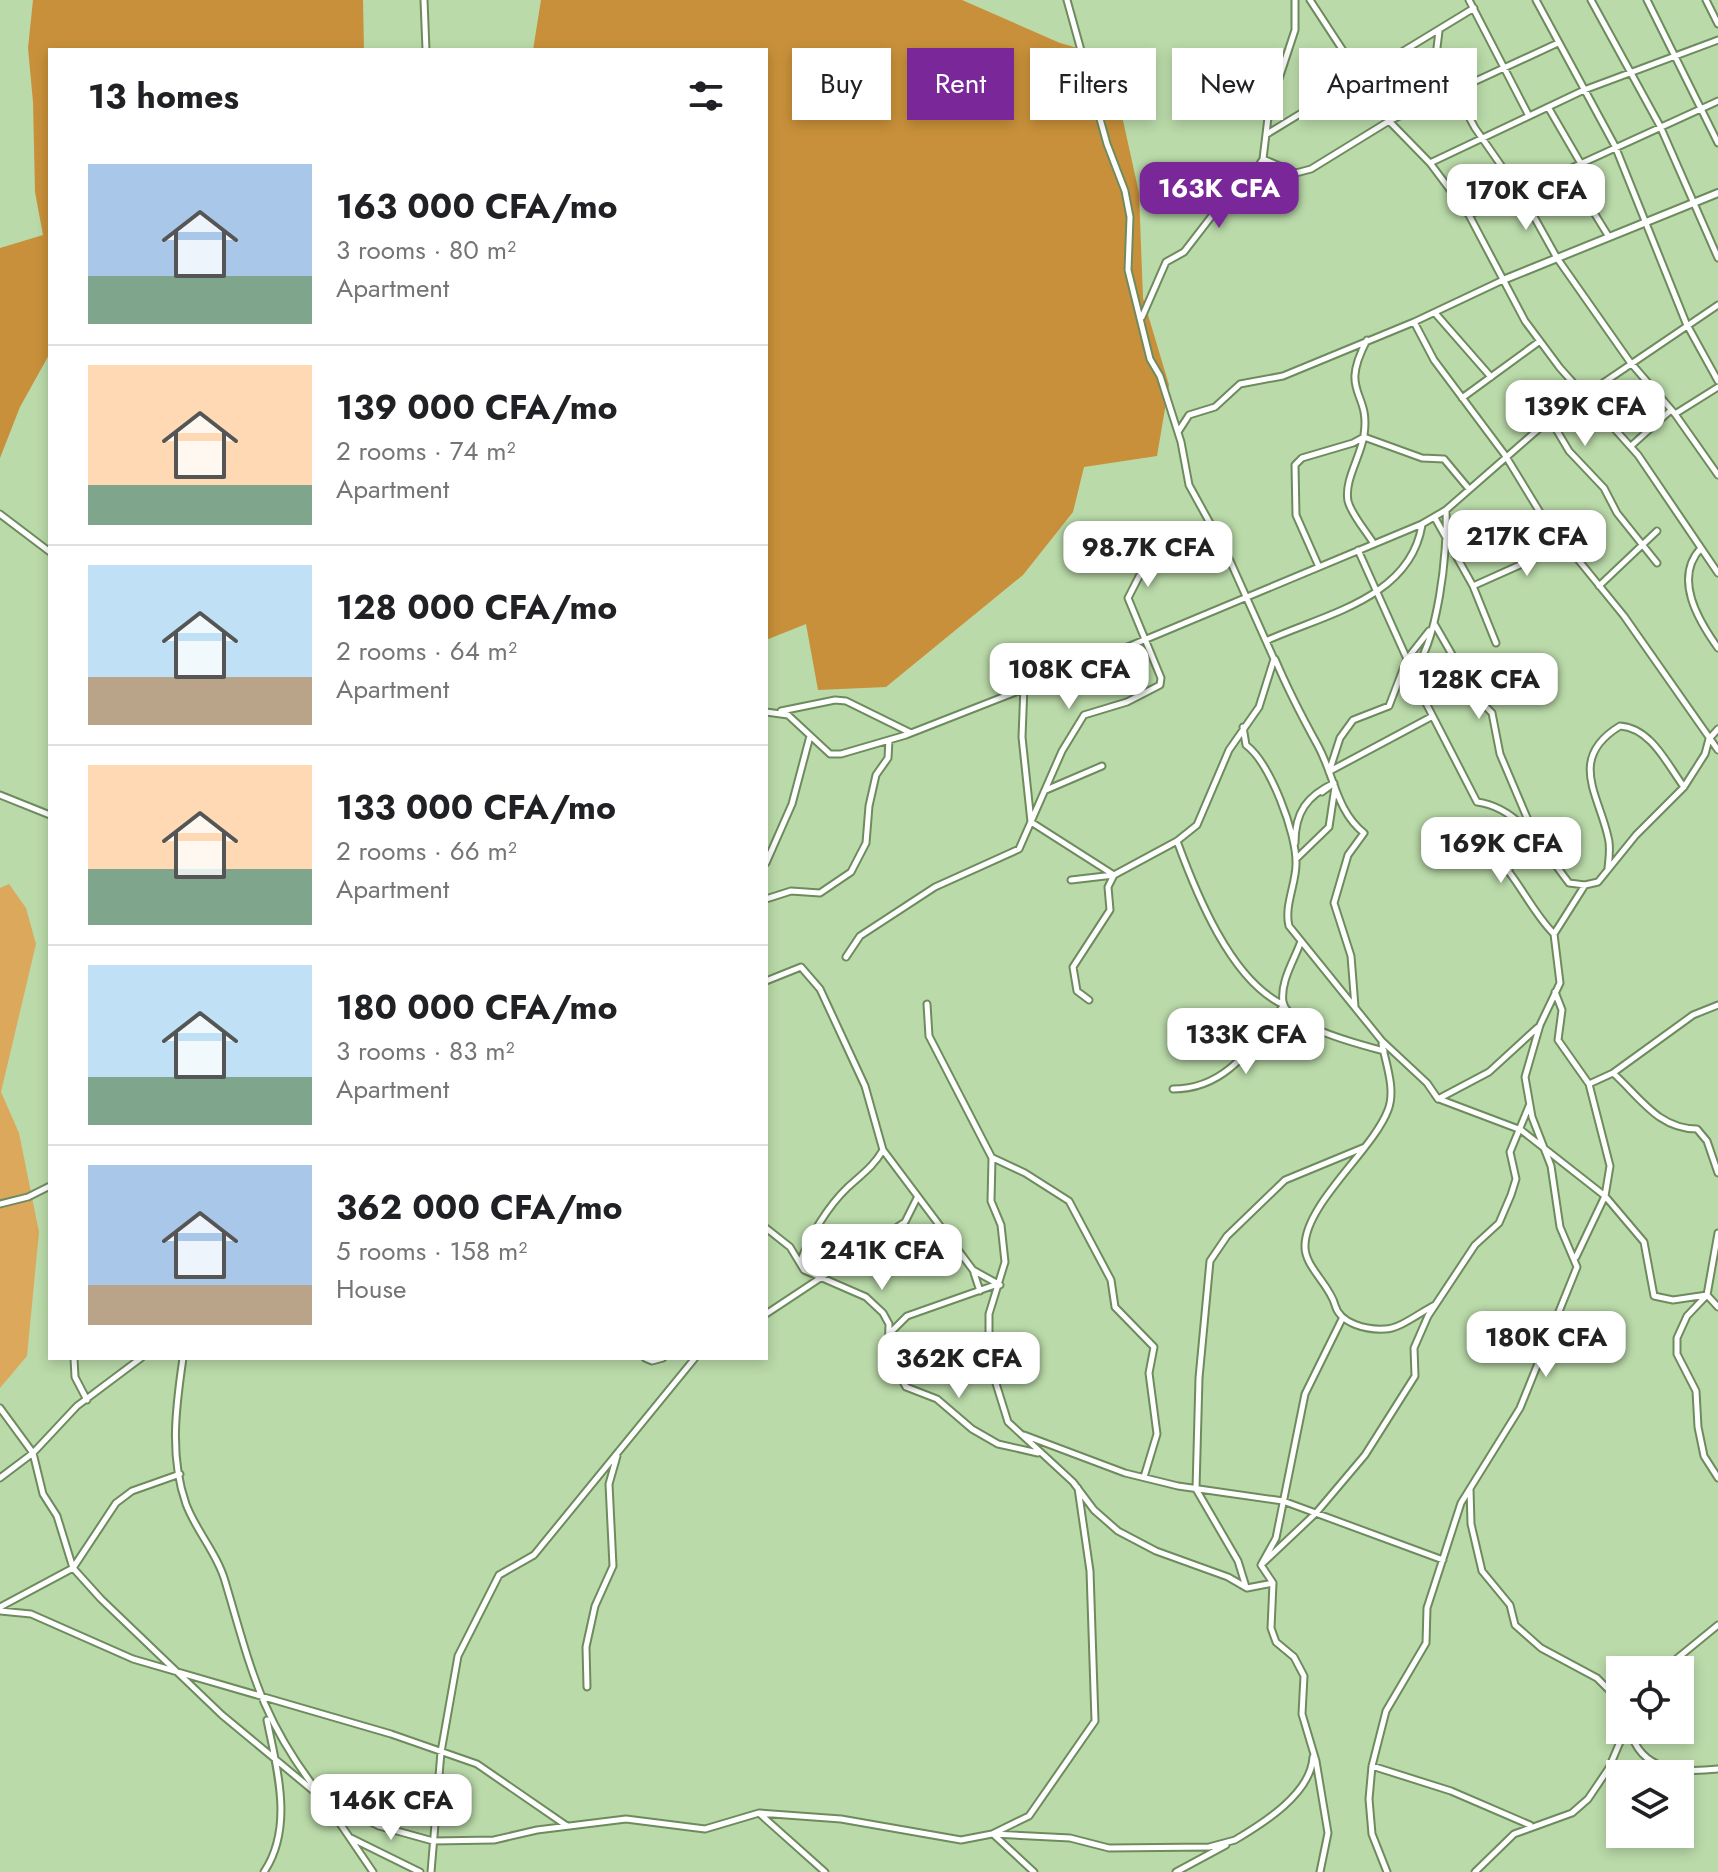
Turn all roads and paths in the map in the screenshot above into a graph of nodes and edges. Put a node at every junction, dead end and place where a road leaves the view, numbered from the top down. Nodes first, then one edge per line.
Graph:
1 (424, 0) edge
2 (1067, 0) edge
3 (1295, 0) edge
4 (1310, 0) edge
5 (1469, 0) edge
6 (1536, 0) edge
7 (1591, 0) edge
8 (1647, 0) edge
9 (1706, 0) edge
10 (1474, 8) junction
11 (1718, 24) edge
12 (1439, 31) junction
13 (1718, 40) edge
14 (1558, 43) junction
15 (426, 48) edge
16 (1342, 48) edge
17 (1410, 48) edge
18 (1437, 48) edge
19 (1674, 57) junction
20 (1505, 69) junction
21 (1632, 71) junction
22 (1477, 83) edge
23 (1584, 90) junction
24 (1718, 101) edge
25 (1548, 107) junction
26 (1701, 109) junction
27 (1299, 112) edge
28 (1529, 116) junction
29 (1471, 120) edge
30 (1389, 121) joint
31 (1660, 126) junction
32 (1266, 134) junction
33 (1483, 139) junction
34 (1718, 143) edge
35 (1615, 146) junction
36 (1263, 159) junction
37 (1580, 162) junction
38 (1430, 163) junction
39 (1567, 169) junction
40 (1519, 191) junction
41 (1718, 193) edge
42 (1694, 205) junction
43 (1469, 215) junction
44 (1646, 222) junction
45 (1609, 237) junction
46 (1557, 258) junction
47 (1718, 258) edge
48 (1503, 280) junction
49 (1718, 305) edge
50 (1435, 313) junction
51 (1141, 318) junction
52 (1414, 322) junction
53 (1686, 323) junction
54 (1368, 339) junction
55 (1540, 341) junction
56 (1630, 362) junction
57 (1491, 377) junction
58 (1718, 384) edge
59 (1581, 396) junction
60 (1462, 398) junction
61 (1673, 412) junction
62 (1550, 419) junction
63 (1178, 432) junction
64 (1364, 437) junction
65 (1631, 446) junction
66 (1505, 455) junction
67 (1718, 475) edge
68 (1469, 489) junction
69 (1446, 510) junction
70 (0, 514) edge
71 (1435, 518) junction
72 (1422, 524) junction
73 (1657, 531) dead end
74 (1447, 540) junction
75 (1563, 540) junction
76 (1150, 542) dead end
77 (1374, 544) junction
78 (1643, 544) junction
79 (1701, 548) junction
80 (48, 550) edge
81 (1358, 550) junction
82 (1657, 563) dead end
83 (1319, 567) junction
84 (1718, 573) edge
85 (1473, 586) junction
86 (1599, 586) junction
87 (1376, 591) junction
88 (1245, 597) junction
89 (1434, 624) junction
90 (1144, 640) junction
91 (1268, 640) junction
92 (1496, 643) dead end
93 (1718, 648) edge
94 (1274, 659) junction
95 (1407, 659) junction
96 (1024, 686) junction
97 (768, 712) edge
98 (776, 712) junction
99 (1431, 717) junction
100 (1243, 726) junction
101 (1718, 729) edge
102 (911, 733) junction
103 (810, 735) junction
104 (1709, 739) junction
105 (889, 740) junction
106 (1718, 750) edge
107 (1102, 766) dead end
108 (1329, 772) junction
109 (1334, 785) junction
110 (1684, 787) junction
111 (1045, 790) junction
112 (1322, 792) dead end
113 (0, 795) edge
114 (48, 814) edge
115 (1031, 822) junction
116 (1525, 827) junction
117 (1177, 841) junction
118 (1296, 848) junction
119 (768, 858) edge
120 (1296, 859) junction
121 (1608, 869) junction
122 (1114, 875) junction
123 (1071, 880) dead end
124 (1585, 885) junction
125 (768, 898) edge
126 (1554, 934) junction
127 (1301, 940) junction
128 (846, 957) dead end
129 (768, 980) edge
130 (1555, 992) junction
131 (1089, 1000) dead end
132 (927, 1004) dead end
133 (1284, 1005) junction
134 (1718, 1005) edge
135 (1355, 1007) junction
136 (1540, 1025) junction
137 (1382, 1041) junction
138 (1384, 1051) junction
139 (1613, 1073) junction
140 (1589, 1084) junction
141 (1173, 1089) dead end
142 (1438, 1099) junction
143 (1529, 1104) junction
144 (1521, 1130) junction
145 (1543, 1145) junction
146 (1365, 1147) junction
147 (883, 1150) junction
148 (992, 1158) junction
149 (1718, 1173) edge
150 (48, 1187) edge
151 (1605, 1196) junction
152 (918, 1197) junction
153 (0, 1204) edge
154 (768, 1230) edge
155 (1718, 1233) edge
156 (1576, 1258) junction
157 (800, 1263) junction
158 (973, 1270) junction
159 (819, 1277) junction
160 (998, 1285) junction
161 (980, 1291) junction
162 (1707, 1295) junction
163 (1436, 1304) junction
164 (1718, 1307) edge
165 (768, 1313) edge
166 (1342, 1319) junction
167 (889, 1334) junction
168 (74, 1360) edge
169 (138, 1360) edge
170 (183, 1360) edge
171 (694, 1360) edge
172 (87, 1400) junction
173 (0, 1408) edge
174 (1021, 1435) junction
175 (618, 1451) junction
176 (33, 1453) junction
177 (1040, 1454) junction
178 (180, 1474) junction
179 (1144, 1477) junction
180 (0, 1478) edge
181 (1718, 1478) edge
182 (1078, 1488) junction
183 (1470, 1488) junction
184 (1196, 1489) junction
185 (1283, 1501) junction
186 (1316, 1513) junction
187 (1443, 1560) junction
188 (1261, 1565) junction
189 (73, 1568) junction
190 (1273, 1583) junction
191 (1247, 1588) junction
192 (0, 1609) edge
193 (1718, 1625) edge
194 (1680, 1656) edge
195 (174, 1670) junction
196 (587, 1687) dead end
197 (1606, 1687) edge
198 (259, 1695) junction
199 (264, 1708) junction
200 (1621, 1744) edge
201 (1635, 1744) edge
202 (441, 1752) junction
203 (1313, 1752) junction
204 (273, 1757) junction
205 (1372, 1766) junction
206 (1718, 1769) edge
207 (322, 1798) junction
208 (759, 1813) junction
209 (1530, 1826) junction
210 (568, 1827) junction
211 (992, 1834) junction
212 (350, 1838) junction
213 (1235, 1840) junction
214 (433, 1841) junction
215 (264, 1872) edge
216 (372, 1872) edge
217 (420, 1872) edge
218 (431, 1872) edge
219 (825, 1872) edge
220 (1034, 1872) edge
221 (1176, 1872) edge
222 (1320, 1872) edge
223 (1387, 1872) edge
224 (1475, 1872) edge

1 - 15 street
2 - 51 street
3 - 32 street
4 - 16 street
5 - 10 street
6 - 14 street
7 - 21 street
8 - 19 street
9 - 11 street
10 - 12 street
10 - 20 street
12 - 17 street
12 - 18 street
13 - 19 street
14 - 20 street
14 - 23 street
19 - 21 street
19 - 26 street
20 - 22 street
20 - 28 street
21 - 23 street
21 - 31 street
23 - 25 street
23 - 35 street
24 - 26 street
25 - 28 street
25 - 37 street
26 - 31 street
26 - 34 street
27 - 32 street
28 - 33 street
29 - 33 street
30 - 36 street
30 - 38 street
31 - 35 street
31 - 42 street
32 - 36 street
33 - 38 street
33 - 40 street
35 - 37 street
35 - 44 street
36 - 51 street
37 - 39 street
38 - 43 street
39 - 40 street
39 - 45 street
40 - 43 street
40 - 46 street
41 - 42 street
42 - 44 street
42 - 47 street
43 - 48 street
44 - 45 street
44 - 53 street
45 - 46 street
46 - 48 street
46 - 56 street
48 - 50 street
48 - 55 street
49 - 53 street
50 - 52 street
50 - 57 street
51 - 63 street
52 - 54 street
52 - 60 street
53 - 56 street
53 - 58 street
54 - 63 street
54 - 64 street
55 - 57 street
55 - 59 street
56 - 59 street
56 - 61 street
57 - 60 street
58 - 61 street
59 - 62 street
59 - 65 street
60 - 66 street
61 - 65 street
61 - 67 street
62 - 66 street
62 - 78 street
63 - 88 street
64 - 68 street
64 - 77 street
64 - 83 street
65 - 79 street
66 - 68 street
66 - 75 street
68 - 69 street
69 - 71 street
69 - 74 street
70 - 80 street
71 - 72 street
71 - 74 street
72 - 77 street
72 - 87 street
73 - 78 street
74 - 85 street
74 - 89 street
75 - 85 street
75 - 86 street
76 - 90 street
77 - 81 street
78 - 82 street
78 - 86 street
79 - 84 street
79 - 93 street
81 - 83 street
81 - 87 street
83 - 88 street
85 - 92 street
86 - 104 street
87 - 91 street
87 - 95 street
88 - 90 street
88 - 91 street
89 - 95 street
89 - 99 street
89 - 116 street
90 - 96 street
90 - 111 street
91 - 94 street
94 - 100 street
94 - 108 street
95 - 108 street
96 - 102 street
96 - 115 street
97 - 98 street
98 - 102 street
98 - 103 street
99 - 108 street
99 - 116 street
100 - 117 street
100 - 118 street
101 - 104 street
102 - 105 street
103 - 105 street
103 - 119 street
104 - 106 street
104 - 110 street
105 - 125 street
107 - 111 street
108 - 109 street
109 - 112 street
109 - 118 street
109 - 120 street
109 - 135 street
110 - 121 street
110 - 121 street
111 - 115 street
113 - 114 street
115 - 122 street
115 - 128 street
116 - 124 street
116 - 126 street
117 - 122 street
117 - 133 street
118 - 120 street
120 - 127 street
121 - 124 street
122 - 123 street
122 - 131 street
124 - 126 street
126 - 130 street
127 - 133 street
127 - 135 street
129 - 147 street
130 - 136 street
130 - 140 street
132 - 148 street
133 - 138 street
133 - 141 street
134 - 139 street
135 - 137 street
136 - 142 street
136 - 143 street
137 - 138 street
137 - 142 street
138 - 146 street
139 - 140 street
139 - 149 street
140 - 151 street
142 - 144 street
143 - 144 street
143 - 145 street
144 - 145 street
144 - 163 street
145 - 151 street
145 - 156 street
146 - 166 street
146 - 184 street
147 - 152 street
147 - 157 street
148 - 160 street
148 - 179 street
150 - 153 street
151 - 156 street
151 - 162 street
152 - 158 street
152 - 159 street
154 - 157 street
155 - 162 street
156 - 183 street
157 - 159 street
158 - 160 street
158 - 161 street
159 - 165 street
159 - 167 street
160 - 161 street
160 - 174 street
161 - 167 street
162 - 164 street
162 - 181 street
163 - 166 street
163 - 186 street
166 - 185 street
167 - 177 street
168 - 172 street
169 - 172 street
170 - 178 street
171 - 175 street
172 - 176 street
173 - 176 street
174 - 177 street
174 - 179 street
175 - 196 street
175 - 202 street
176 - 180 street
176 - 189 street
177 - 182 street
178 - 189 street
178 - 198 street
179 - 184 street
182 - 191 street
182 - 211 street
183 - 187 street
183 - 197 street
184 - 185 street
184 - 191 street
185 - 186 street
185 - 188 street
186 - 187 street
186 - 188 street
187 - 205 street
188 - 190 street
189 - 192 street
189 - 195 street
190 - 191 street
190 - 203 street
192 - 195 street
193 - 194 street
195 - 198 street
195 - 204 street
198 - 199 street
198 - 202 street
199 - 204 street
199 - 207 street
200 - 209 street
201 - 206 street
202 - 210 street
202 - 214 street
203 - 213 street
203 - 222 street
204 - 207 street
204 - 215 street
205 - 209 street
205 - 223 street
207 - 212 street
207 - 214 street
208 - 210 street
208 - 211 street
208 - 219 street
209 - 224 street
210 - 214 street
211 - 213 street
211 - 220 street
212 - 216 street
212 - 217 street
213 - 221 street
214 - 218 street

